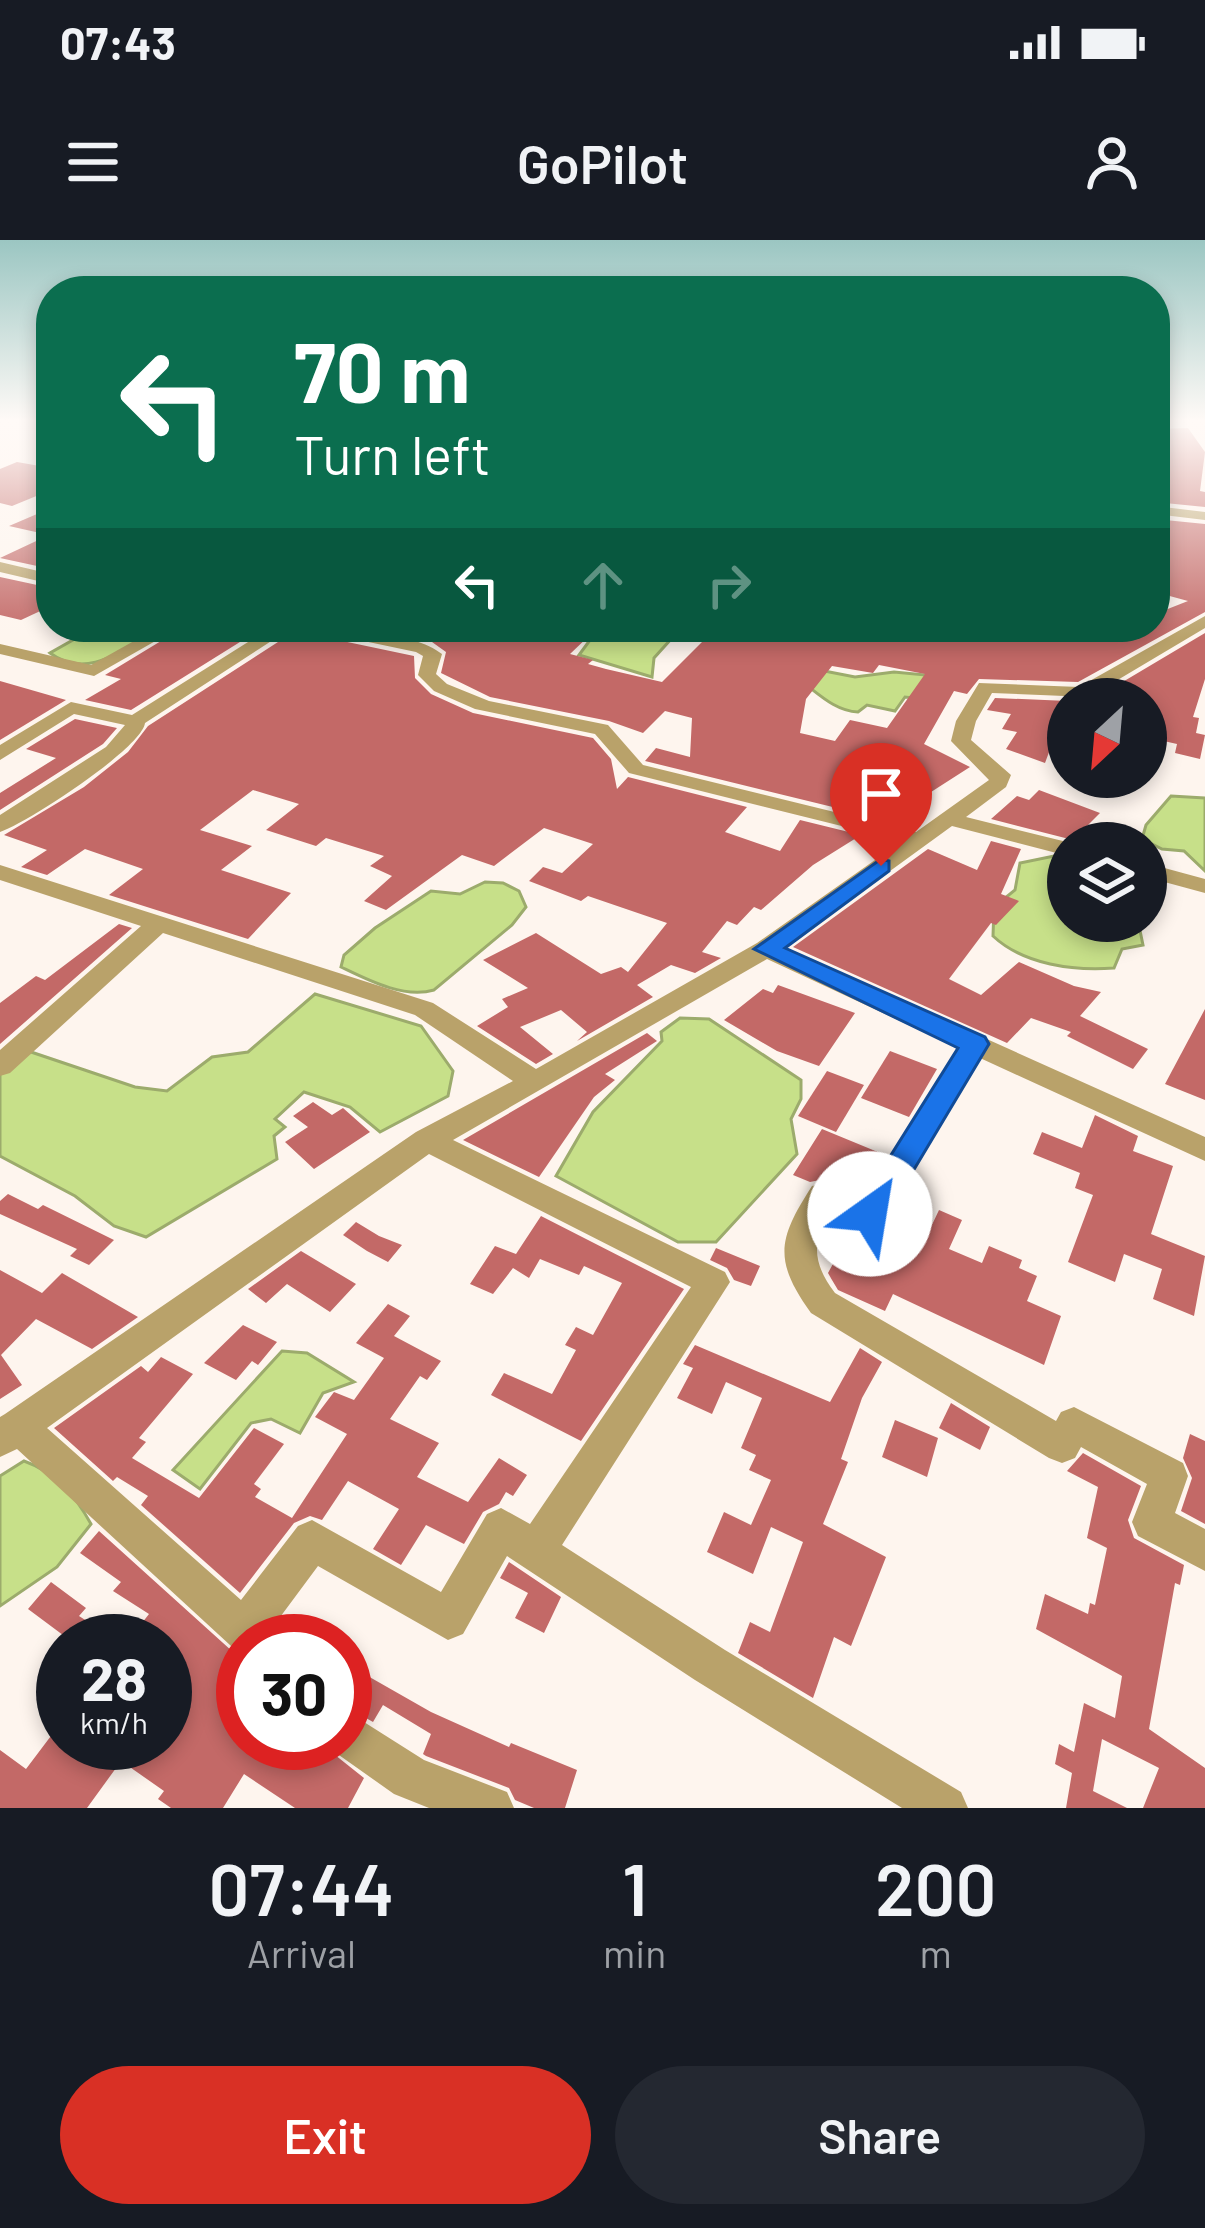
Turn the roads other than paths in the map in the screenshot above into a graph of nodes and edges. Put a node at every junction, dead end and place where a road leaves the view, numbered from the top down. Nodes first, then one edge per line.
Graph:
1 (1170, 512) edge
2 (1205, 516) edge
3 (4, 572) edge
4 (36, 577) edge
5 (1196, 625) edge
6 (1170, 641) edge
7 (144, 642) edge
8 (260, 642) edge
9 (388, 642) edge
10 (1168, 642) edge
11 (0, 649) edge
12 (135, 721) junction
13 (5, 744) edge
14 (949, 819) junction
15 (0, 825) edge
16 (919, 839) junction
17 (1047, 844) edge
18 (0, 872) edge
19 (1167, 876) edge
20 (1205, 886) edge
21 (157, 926) junction
22 (766, 949) junction
23 (975, 1044) junction
24 (0, 1066) edge
25 (535, 1082) junction
26 (428, 1140) junction
27 (1205, 1150) edge
28 (9, 1433) edge
29 (535, 1551) junction
30 (1205, 1551) edge
31 (226, 1614) edge
32 (264, 1614) edge
33 (372, 1751) edge
34 (491, 1808) edge
35 (945, 1808) edge

1 - 2 street
3 - 4 street
5 - 6 street
7 - 11 street
8 - 12 street
9 - 16 street
10 - 14 street
12 - 13 street
12 - 15 street
14 - 16 street
14 - 17 street
16 - 22 street
18 - 21 street
19 - 20 street
21 - 24 street
21 - 25 street
22 - 23 street
22 - 25 street
23 - 27 street
23 - 30 street
25 - 26 street
26 - 28 street
26 - 29 street
28 - 31 street
29 - 32 street
29 - 35 street
33 - 34 street

